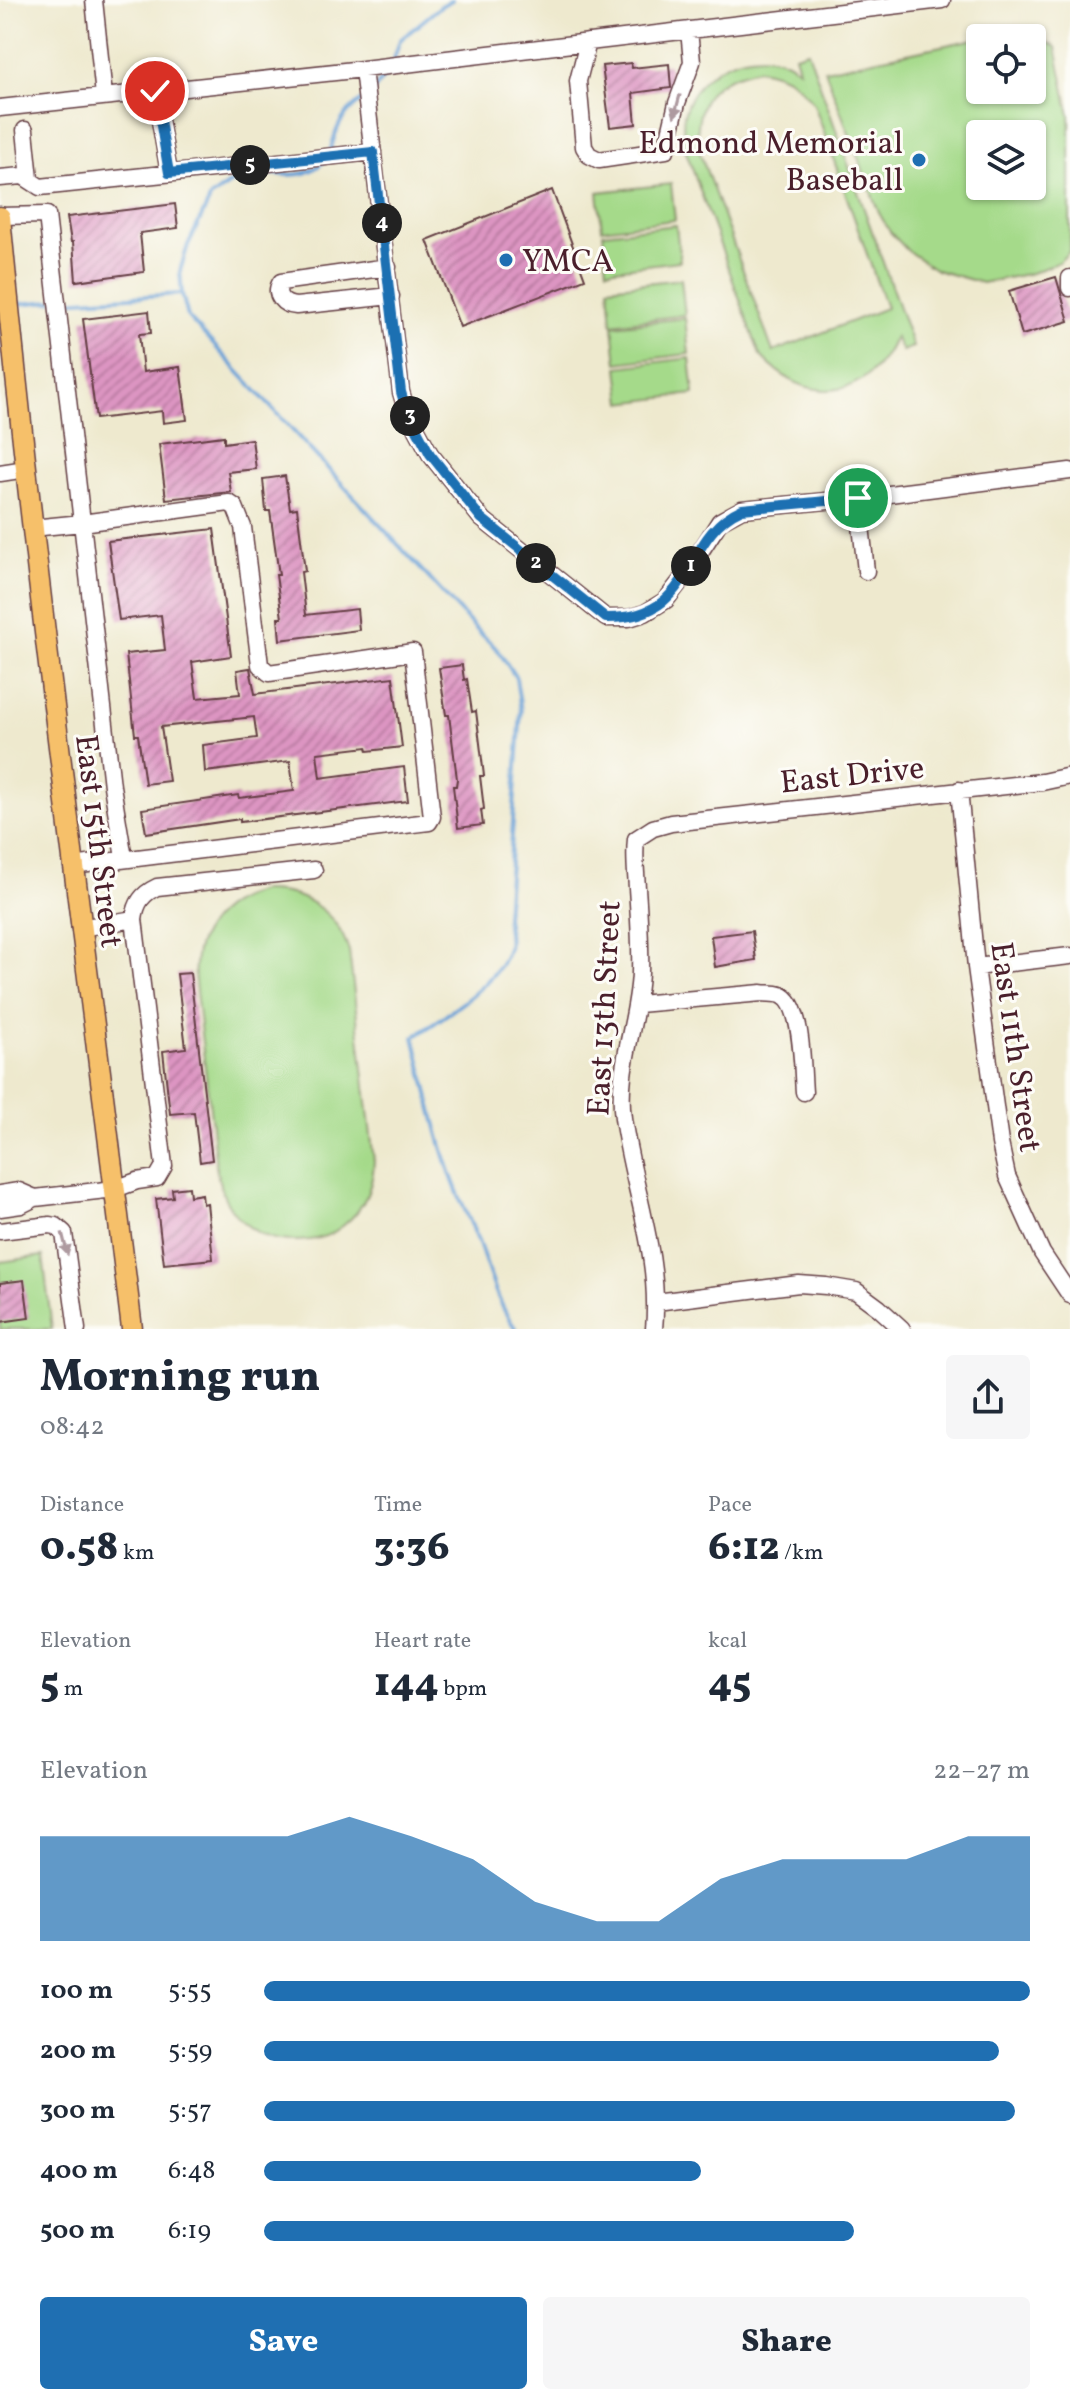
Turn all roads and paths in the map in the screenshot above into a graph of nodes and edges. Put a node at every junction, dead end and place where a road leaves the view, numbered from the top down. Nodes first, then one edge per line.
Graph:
1 (94, 0) edge
2 (942, 0) edge
3 (806, 8) edge
4 (689, 30) junction
5 (588, 42) junction
6 (363, 69) junction
7 (155, 91) junction
8 (104, 96) junction
9 (0, 108) edge
10 (25, 130) dead end
11 (373, 152) junction
12 (169, 173) junction
13 (0, 178) edge
14 (30, 179) junction
15 (0, 216) edge
16 (388, 267) junction
17 (1070, 278) edge
18 (1070, 288) edge
19 (391, 296) junction
20 (26, 469) junction
21 (1070, 471) edge
22 (0, 473) edge
23 (858, 498) junction
24 (82, 523) junction
25 (32, 528) junction
26 (866, 571) dead end
27 (1070, 776) edge
28 (959, 790) junction
29 (643, 834) joint
30 (124, 858) junction
31 (72, 866) junction
32 (314, 870) dead end
33 (134, 919) junction
34 (80, 928) junction
35 (1070, 956) edge
36 (976, 967) junction
37 (638, 1004) junction
38 (804, 1092) dead end
39 (115, 1189) junction
40 (0, 1194) edge
41 (35, 1198) junction
42 (0, 1208) edge
43 (0, 1231) edge
44 (1070, 1295) edge
45 (656, 1302) junction
46 (77, 1329) edge
47 (132, 1329) edge
48 (654, 1329) edge
49 (902, 1329) edge

1 - 8 street
2 - 3 street
3 - 4 street
4 - 5 street
4 -> 5 street
5 - 6 street
6 - 7 street
6 - 11 street
7 - 8 street
7 - 12 street
8 - 9 street
10 - 14 street
11 - 12 street
11 - 16 street
12 - 14 street
13 - 14 street
15 - 20 main road, East 15th Street
15 - 24 street
16 - 19 street
16 - 19 street
17 - 18 street
19 - 23 street
20 - 22 street
20 - 25 main road, East 15th Street
21 - 23 street
23 - 26 street
24 - 25 street
24 - 30 street
24 - 30 street
25 - 31 main road, East 15th Street
27 - 28 street, East Drive
28 - 29 street, East Drive
28 - 36 street, East 11th Street
29 - 37 street, East 13th Street
30 - 31 street
31 - 34 main road, East 15th Street
32 - 33 street
33 - 34 street
33 - 39 street
34 - 39 main road, East 15th Street
35 - 36 street
36 - 44 street, East 11th Street
37 - 38 street
37 - 45 street, East 13th Street
39 - 41 street
39 - 47 main road, East 15th Street
40 - 41 street
41 - 42 street
43 -> 46 street
45 - 48 street, East 13th Street
45 - 49 street

